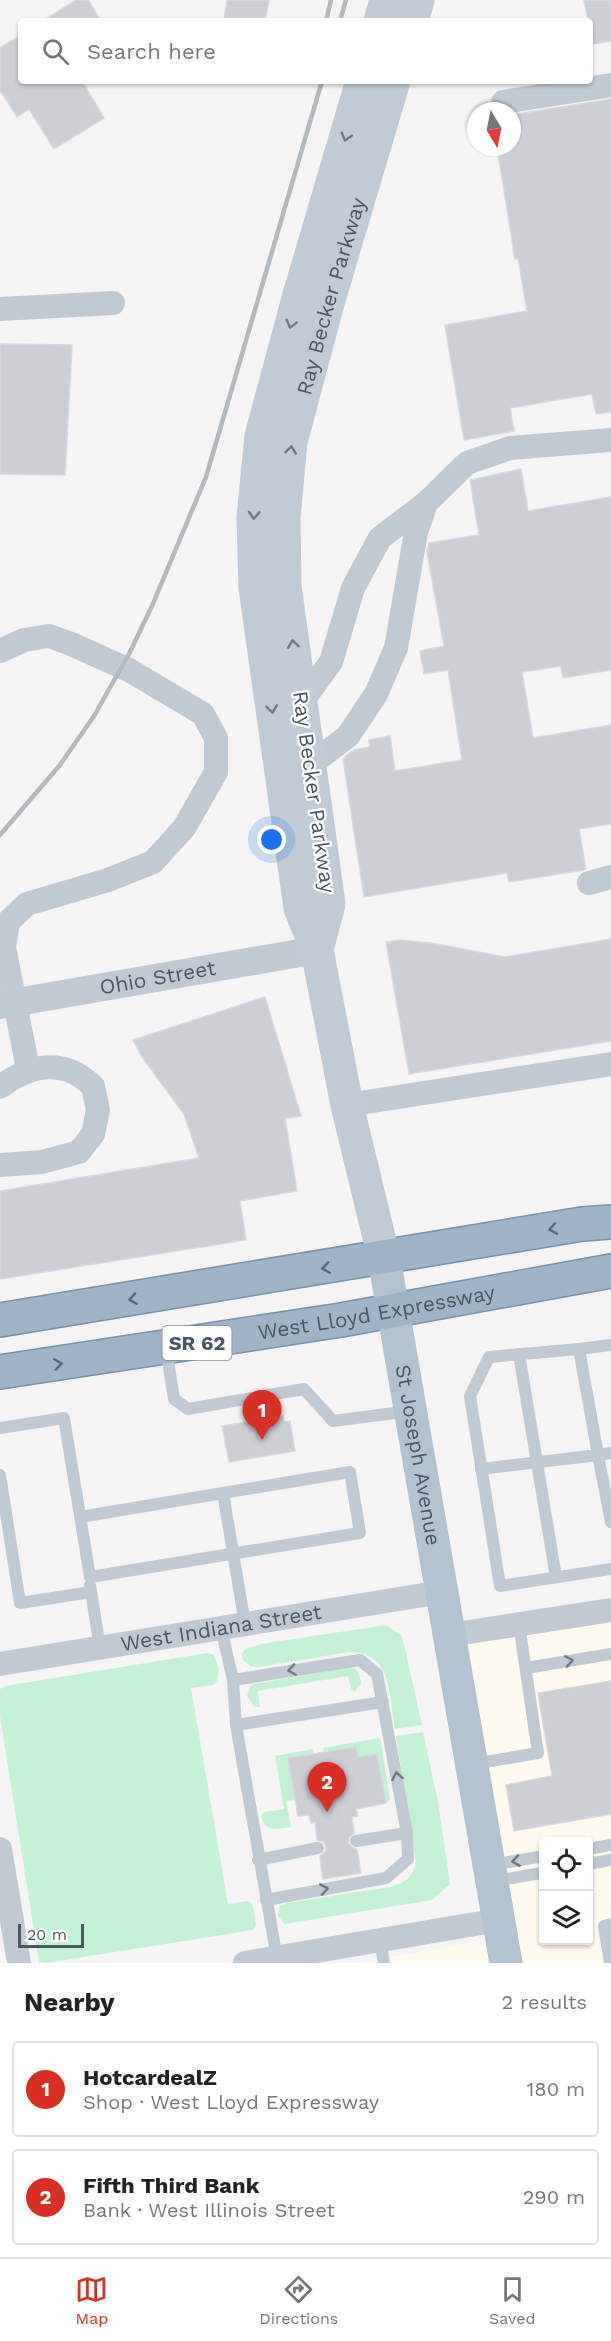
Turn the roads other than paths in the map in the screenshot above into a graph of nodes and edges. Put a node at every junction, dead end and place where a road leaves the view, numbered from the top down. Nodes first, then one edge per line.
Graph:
1 (386, 0) edge
2 (418, 0) edge
3 (381, 18) edge
4 (413, 18) edge
5 (361, 84) edge
6 (393, 84) edge
7 (611, 85) edge
8 (503, 102) dead end
9 (113, 303) dead end
10 (0, 309) edge
11 (611, 440) edge
12 (426, 503) junction
13 (0, 651) edge
14 (301, 703) junction
15 (310, 765) junction
16 (317, 950) junction
17 (7, 1003) edge
18 (611, 1064) edge
19 (28, 1069) junction
20 (0, 1087) edge
21 (347, 1105) junction
22 (0, 1165) edge
23 (611, 1222) edge
24 (384, 1258) junction
25 (611, 1271) edge
26 (393, 1311) junction
27 (0, 1320) edge
28 (611, 1345) edge
29 (166, 1348) junction
30 (579, 1348) junction
31 (519, 1354) junction
32 (0, 1372) edge
33 (411, 1411) junction
34 (0, 1428) edge
35 (605, 1454) edge
36 (537, 1462) junction
37 (481, 1469) junction
38 (0, 1475) edge
39 (223, 1493) junction
40 (80, 1517) junction
41 (611, 1522) edge
42 (233, 1554) junction
43 (611, 1569) edge
44 (90, 1577) junction
45 (556, 1577) junction
46 (91, 1592) junction
47 (442, 1592) junction
48 (611, 1610) edge
49 (245, 1624) junction
50 (519, 1624) junction
51 (221, 1628) junction
52 (450, 1635) junction
53 (100, 1648) junction
54 (611, 1654) edge
55 (0, 1664) edge
56 (526, 1668) junction
57 (233, 1680) junction
58 (383, 1702) junction
59 (236, 1725) junction
60 (472, 1764) junction
61 (407, 1833) junction
62 (356, 1841) dead end
63 (611, 1845) edge
64 (318, 1848) dead end
65 (593, 1848) edge
66 (0, 1849) edge
67 (539, 1857) edge
68 (258, 1860) junction
69 (611, 1860) edge
70 (593, 1863) edge
71 (491, 1873) junction
72 (539, 1873) edge
73 (266, 1900) junction
74 (498, 1920) junction
75 (607, 1925) edge
76 (382, 1952) edge
77 (277, 1958) junction
78 (19, 1963) edge
79 (245, 1963) edge
80 (506, 1963) edge
81 (610, 1963) edge

1 - 3 main road
2 - 4 main road
5 -> 16 main road, Ray Becker Parkway
14 -> 6 main road, Ray Becker Parkway
7 - 8 street
9 - 10 street
11 - 12 street
12 - 14 street
12 - 15 street
13 - 17 street
14 - 15 main road, Ray Becker Parkway
15 - 16 main road, Ray Becker Parkway
16 - 17 street, Ohio Street
16 - 21 main road, St Joseph Avenue
17 - 19 street
18 - 21 street
19 - 20 street
19 - 22 street
21 - 24 main road, St Joseph Avenue
23 -> 24 highway
24 - 26 main road, St Joseph Avenue
24 -> 27 highway
25 - 26 highway, West Lloyd Expressway / SR 62
26 - 29 highway, West Lloyd Expressway / SR 62
26 - 33 main road, St Joseph Avenue
28 - 30 lane
32 -> 29 highway, West Lloyd Expressway / SR 62
29 - 33 lane
30 - 31 lane
30 - 35 lane
31 - 36 lane
31 - 37 lane
33 - 47 main road, St Joseph Avenue
34 - 40 lane
35 - 36 lane
35 - 41 lane
36 - 37 lane
36 - 45 lane
37 - 45 lane
38 - 46 lane
39 - 40 lane
39 - 42 lane
39 - 42 lane
40 - 44 lane
42 - 44 lane
42 - 49 lane
43 - 45 lane
44 - 46 lane
46 - 53 lane
47 - 49 street, West Indiana Street
47 - 52 main road, St Joseph Avenue
48 - 50 street
49 - 51 street, West Indiana Street
50 - 52 street
50 - 56 lane
51 - 53 street, West Indiana Street
51 - 57 lane
52 - 60 main road, St Joseph Avenue
53 - 55 street, West Indiana Street
56 -> 54 lane
56 - 60 lane
58 -> 57 lane
57 - 59 lane
58 - 59 lane
61 -> 58 lane
59 - 68 lane
60 - 71 main road, St Joseph Avenue
61 - 62 lane
73 -> 61 lane
63 - 65 lane
64 - 68 lane
66 - 78 street
67 -> 71 lane
68 - 73 lane
69 - 70 lane
71 - 72 lane
71 - 74 main road, St Joseph Avenue
73 - 77 lane
74 - 76 street
74 - 80 main road, St Joseph Avenue
75 - 81 lane
76 - 77 street
77 - 79 street

